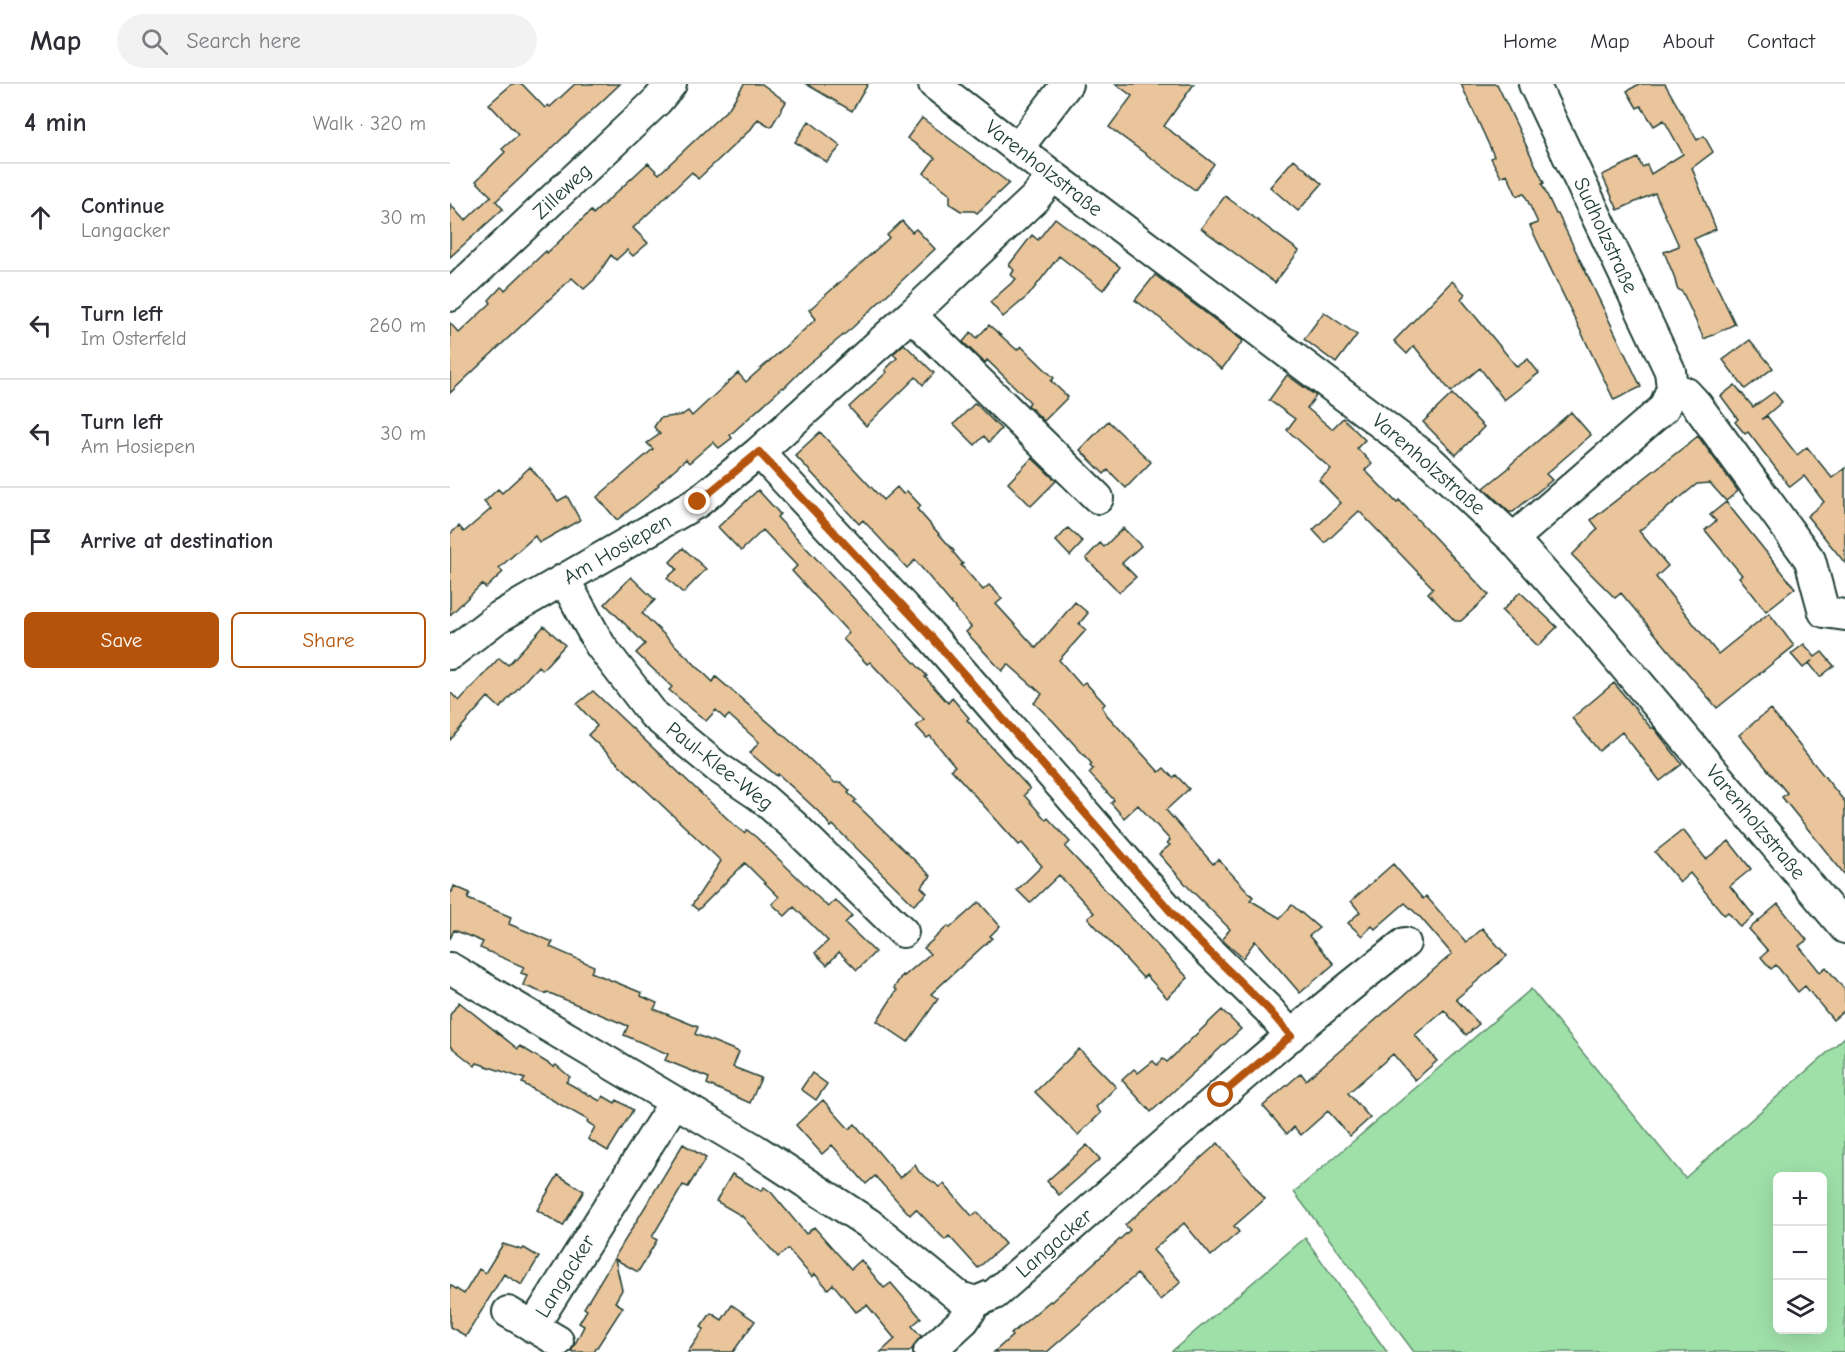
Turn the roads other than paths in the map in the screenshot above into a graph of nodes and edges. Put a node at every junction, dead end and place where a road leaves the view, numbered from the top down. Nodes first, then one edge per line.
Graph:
1 (671, 84) edge
2 (934, 84) edge
3 (1067, 84) edge
4 (1534, 84) edge
5 (1018, 148) junction
6 (1053, 176) junction
7 (450, 296) edge
8 (911, 315) junction
9 (1672, 388) junction
10 (759, 452) junction
11 (1098, 498) dead end
12 (1513, 539) junction
13 (564, 579) junction
14 (1845, 615) edge
15 (450, 654) edge
16 (1845, 928) edge
17 (903, 932) dead end
18 (1405, 943) dead end
19 (450, 968) edge
20 (1291, 1036) junction
21 (674, 1103) junction
22 (976, 1302) junction
23 (508, 1312) dead end
24 (929, 1352) edge

1 - 7 street, Zilleweg
2 - 5 street, Varenholzstraße
3 - 5 street
4 - 9 street, Sudholzstraße
5 - 6 street, Varenholzstraße
6 - 8 street, Am Hosiepen
6 - 12 street, Varenholzstraße
8 - 10 street, Am Hosiepen
8 - 11 street
9 - 12 street
9 - 14 street
10 - 13 street, Am Hosiepen
10 - 20 street
12 - 16 street, Varenholzstraße
13 - 15 street, Am Hosiepen
13 - 17 street, Paul-Klee-Weg
18 - 20 street, Langacker
19 - 21 street
20 - 22 street, Langacker
21 - 22 street
21 - 23 street, Langacker
22 - 24 street

